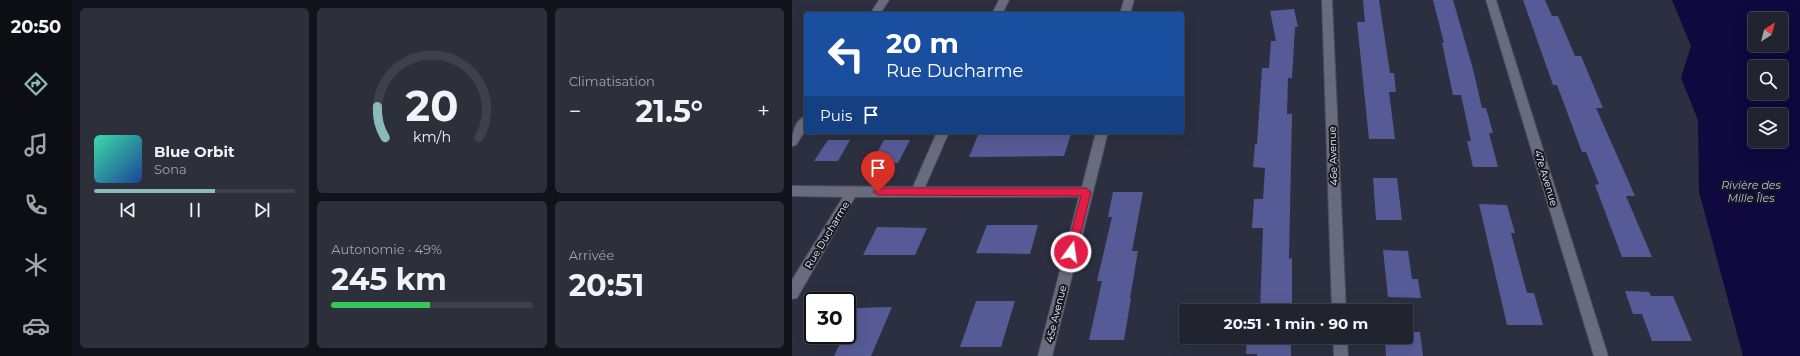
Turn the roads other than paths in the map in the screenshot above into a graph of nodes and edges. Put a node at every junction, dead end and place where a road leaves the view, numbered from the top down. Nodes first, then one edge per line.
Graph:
1 (884, 0) edge
2 (1004, 0) edge
3 (1129, 0) edge
4 (1327, 0) edge
5 (1491, 0) edge
6 (876, 12) edge
7 (998, 12) edge
8 (1126, 12) edge
9 (804, 123) edge
10 (942, 134) edge
11 (1101, 134) edge
12 (792, 142) edge
13 (792, 191) edge
14 (852, 192) junction
15 (916, 192) junction
16 (1086, 192) junction
17 (792, 294) edge
18 (1339, 304) edge
19 (1340, 344) edge
20 (1045, 356) edge
21 (1341, 356) edge
22 (1602, 356) edge

1 - 6 street
2 - 7 street
3 - 8 street
4 - 18 street, 46e Avenue
5 - 22 street, 47e Avenue
9 - 12 street
10 - 15 street
11 - 16 street, 45e Avenue
13 - 14 street
14 - 15 street, Rue Ducharme
14 - 17 street, Rue Ducharme
15 - 16 street, Rue Ducharme
16 - 20 street, 45e Avenue
19 - 21 street

